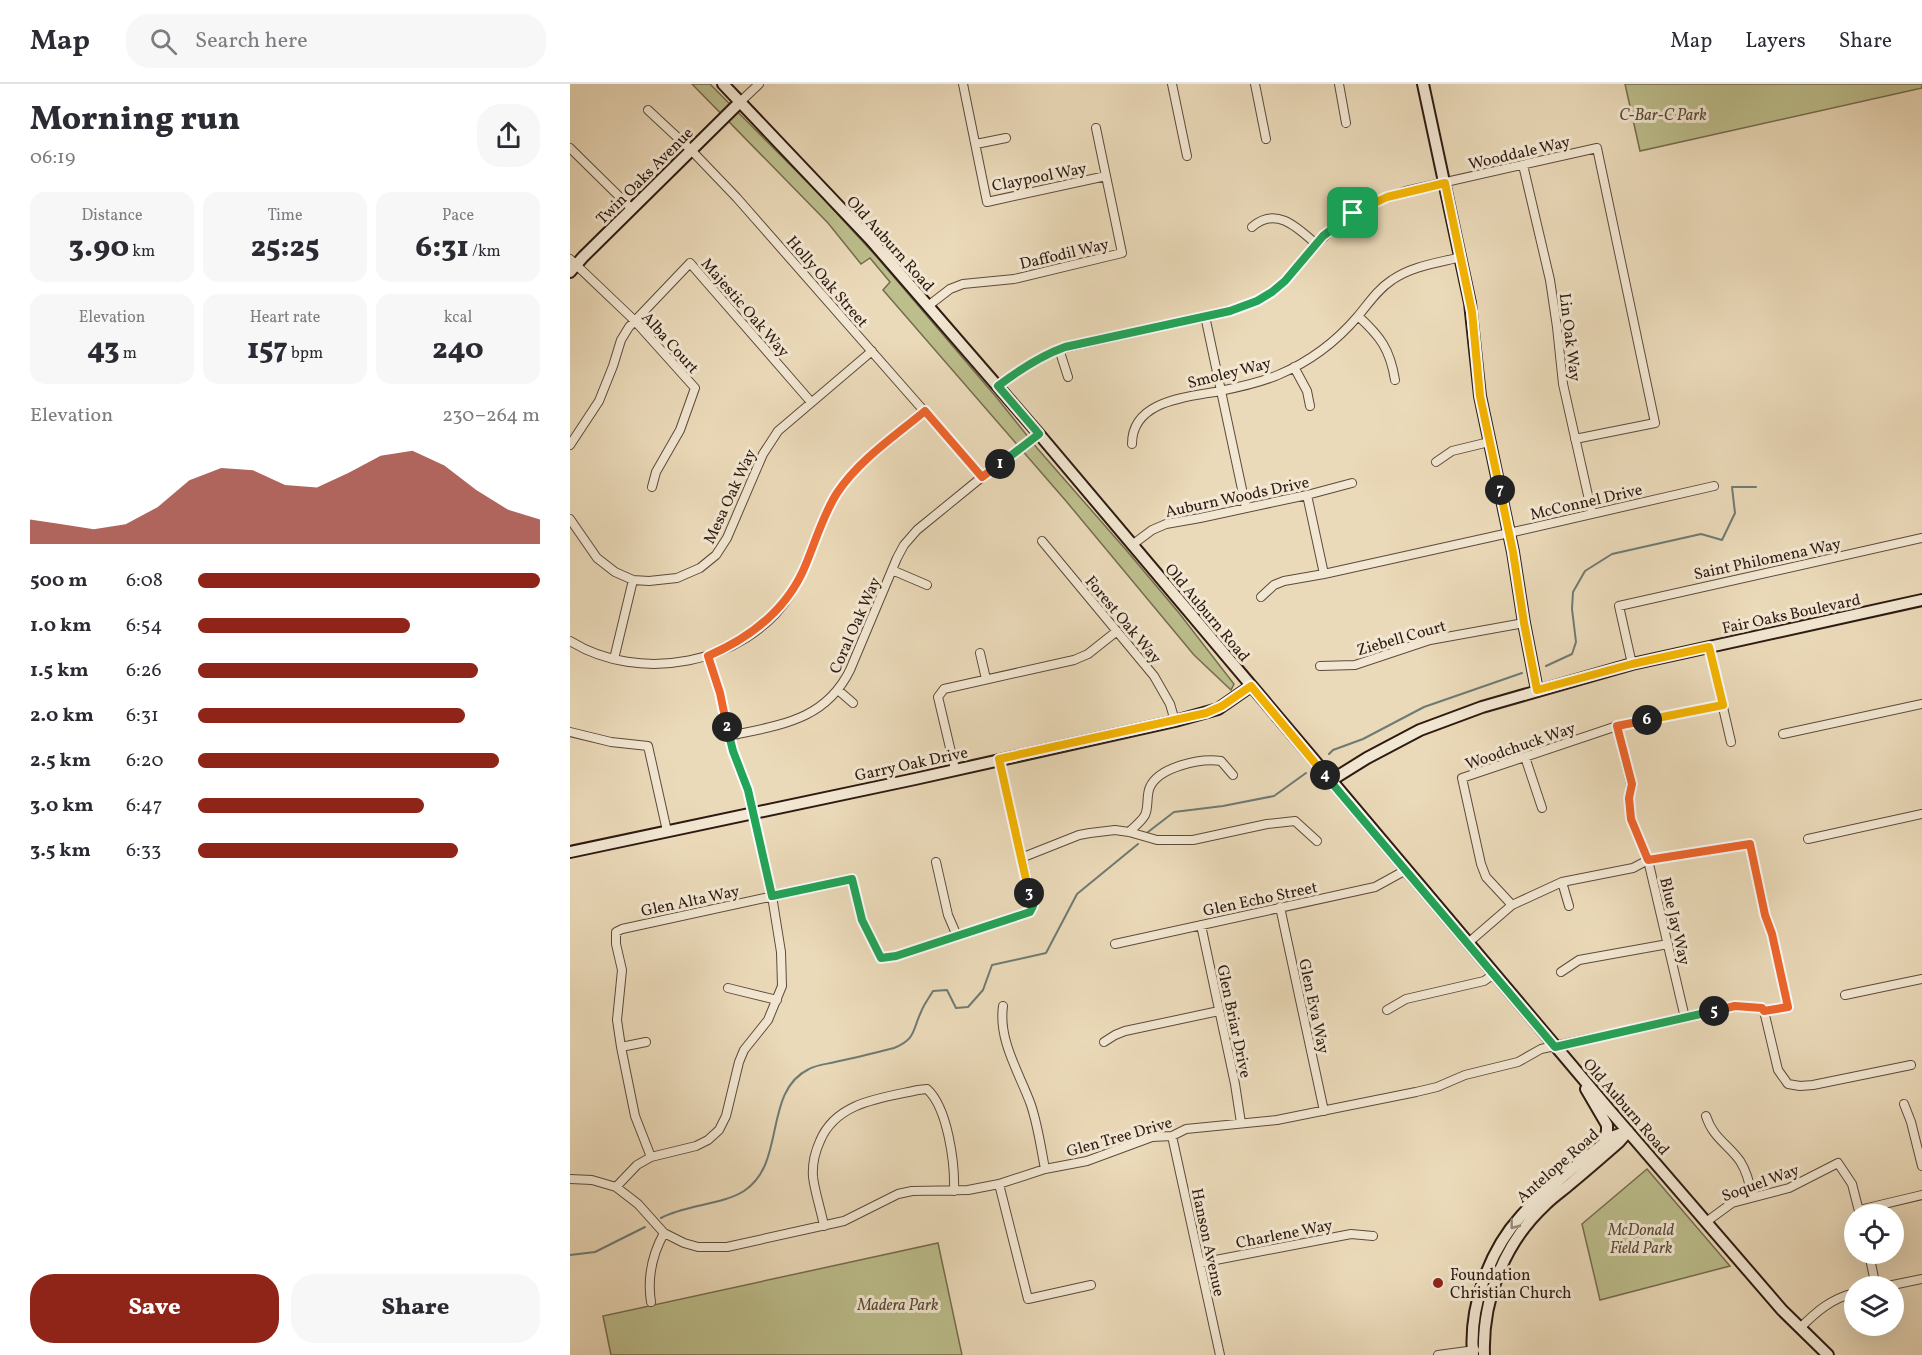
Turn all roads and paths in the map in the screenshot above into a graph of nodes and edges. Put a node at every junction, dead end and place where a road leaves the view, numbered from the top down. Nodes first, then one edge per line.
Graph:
1 (723, 84) edge
2 (759, 84) edge
3 (963, 84) edge
4 (1172, 84) edge
5 (1255, 84) edge
6 (1339, 84) edge
7 (1423, 84) edge
8 (740, 102) junction
9 (648, 110) dead end
10 (1346, 123) dead end
11 (1096, 128) dead end
12 (1006, 138) dead end
13 (1266, 140) dead end
14 (976, 144) junction
15 (570, 148) edge
16 (691, 150) junction
17 (1187, 156) dead end
18 (1523, 165) junction
19 (1106, 176) junction
20 (1445, 183) junction
21 (632, 209) junction
22 (1252, 227) dead end
23 (1316, 244) junction
24 (1461, 257) junction
25 (572, 265) edge
26 (928, 306) junction
27 (1205, 316) junction
28 (1358, 316) junction
29 (634, 320) junction
30 (1059, 349) junction
31 (872, 351) junction
32 (1294, 368) junction
33 (1068, 377) dead end
34 (1395, 380) dead end
35 (998, 386) junction
36 (1221, 391) junction
37 (811, 402) junction
38 (1310, 406) dead end
39 (925, 411) junction
40 (1039, 434) junction
41 (1575, 439) junction
42 (1489, 442) junction
43 (1132, 444) dead end
44 (570, 445) edge
45 (1436, 462) dead end
46 (982, 477) junction
47 (1352, 483) dead end
48 (652, 486) dead end
49 (1714, 486) dead end
50 (1307, 495) junction
51 (1246, 508) junction
52 (1592, 513) junction
53 (570, 519) edge
54 (1509, 533) junction
55 (1922, 538) edge
56 (1042, 541) dead end
57 (1132, 545) junction
58 (892, 570) junction
59 (1324, 574) junction
60 (633, 580) junction
61 (927, 585) dead end
62 (1261, 597) dead end
63 (1922, 600) edge
64 (1524, 623) junction
65 (1117, 631) junction
66 (570, 641) edge
67 (1709, 647) junction
68 (980, 653) dead end
69 (708, 656) junction
70 (614, 659) junction
71 (1632, 664) junction
72 (1320, 666) dead end
73 (986, 679) junction
74 (1251, 686) junction
75 (838, 690) junction
76 (1537, 690) junction
77 (853, 703) dead end
78 (1922, 704) edge
79 (1723, 705) junction
80 (1175, 721) junction
81 (1617, 726) junction
82 (570, 732) edge
83 (1783, 734) dead end
84 (729, 736) junction
85 (1731, 742) dead end
86 (1524, 757) junction
87 (999, 759) junction
88 (955, 769) junction
89 (1233, 775) dead end
90 (1330, 781) junction
91 (1542, 808) dead end
92 (753, 813) junction
93 (1922, 814) edge
94 (667, 831) junction
95 (1129, 832) junction
96 (1808, 838) dead end
97 (1317, 841) dead end
98 (570, 852) edge
99 (1022, 858) junction
100 (1648, 860) junction
101 (936, 862) dead end
102 (1406, 870) junction
103 (1562, 882) junction
104 (772, 896) junction
105 (1512, 905) junction
106 (1569, 906) dead end
107 (1280, 907) junction
108 (1201, 925) junction
109 (957, 936) junction
110 (1468, 943) junction
111 (1115, 944) dead end
112 (1668, 944) junction
113 (1561, 972) dead end
114 (1494, 974) junction
115 (1922, 979) edge
116 (729, 988) dead end
117 (1845, 995) dead end
118 (777, 1000) junction
119 (1003, 1006) dead end
120 (1387, 1010) dead end
121 (1219, 1011) junction
122 (1764, 1011) junction
123 (1685, 1018) junction
124 (646, 1042) dead end
125 (1104, 1042) dead end
126 (621, 1047) junction
127 (1555, 1047) junction
128 (1911, 1065) dead end
129 (1581, 1076) junction
130 (1904, 1104) dead end
131 (1324, 1111) junction
132 (1706, 1116) dead end
133 (1241, 1124) junction
134 (1628, 1131) junction
135 (1172, 1136) junction
136 (1604, 1143) junction
137 (651, 1157) junction
138 (1922, 1166) edge
139 (1045, 1169) junction
140 (570, 1179) edge
141 (999, 1184) junction
142 (616, 1187) junction
143 (954, 1191) junction
144 (1922, 1195) edge
145 (1752, 1197) junction
146 (1858, 1204) edge
147 (1889, 1204) edge
148 (1706, 1222) junction
149 (824, 1226) junction
150 (664, 1233) junction
151 (1373, 1236) dead end
152 (1200, 1263) junction
153 (1922, 1279) edge
154 (1904, 1283) edge
155 (1091, 1285) dead end
156 (1844, 1297) edge
157 (651, 1302) dead end
158 (1800, 1328) junction
159 (1478, 1352) edge
160 (1220, 1355) edge
161 (1438, 1355) edge
162 (1828, 1355) edge

1 - 8 main road, Old Auburn Road
2 - 8 street
3 - 14 street, Claypool Way
4 - 17 street
5 - 13 street
6 - 10 street
7 - 20 main road
8 - 16 main road, Twin Oaks Avenue
8 - 26 main road, Old Auburn Road
9 - 16 street, Holly Oak Street
11 - 19 street, Daffodil Way
12 - 14 street
14 - 19 street, Claypool Way
15 - 21 street
16 - 21 main road, Twin Oaks Avenue
16 - 31 street, Holly Oak Street
18 - 20 street, Wooddale Way
18 - 41 street, Lin Oak Way
18 - 41 street, Wooddale Way
19 - 26 street, Daffodil Way
20 - 23 street, Wooddale Way
20 - 24 main road
21 - 25 main road, Twin Oaks Avenue
22 - 23 street
23 - 27 street, Wooddale Way
24 - 28 street, Smoley Way
24 - 42 main road
25 - 29 street, Alba Court
26 - 35 main road, Old Auburn Road
27 - 30 street, Wooddale Way
27 - 36 street
28 - 32 street, Smoley Way
28 - 34 street
29 - 37 street, Majestic Oak Way
29 - 44 street
29 - 48 street, Alba Court
30 - 33 street
30 - 35 street, Wooddale Way
31 - 37 street, Mesa Oak Way
31 - 39 street, Holly Oak Street
32 - 36 street, Smoley Way
32 - 38 street
35 - 40 main road, Old Auburn Road
36 - 43 street, Smoley Way
36 - 51 street
37 - 60 street, Mesa Oak Way
39 - 46 street, Holly Oak Street
39 - 69 street
40 - 46 street, Coral Oak Way
40 - 57 main road, Old Auburn Road
41 - 52 street, Lin Oak Way
42 - 45 street
42 - 54 main road
46 - 58 street, Coral Oak Way
47 - 50 street, Auburn Woods Drive
49 - 52 street, McConnel Drive
50 - 51 street, Auburn Woods Drive
50 - 59 street
51 - 57 street, Auburn Woods Drive
52 - 54 street, McConnel Drive
53 - 60 street, Mesa Oak Way
54 - 59 street, McConnel Drive
54 - 64 main road
55 - 71 street, Saint Philomena Way
56 - 65 street, Forest Oak Way
57 - 74 main road, Old Auburn Road
58 - 61 street, Coral Oak Way
58 - 75 street, Coral Oak Way
59 - 62 street, McConnel Drive
60 - 70 street
63 - 67 main road, Fair Oaks Boulevard
64 - 72 street, Ziebell Court
64 - 76 main road
65 - 73 street
65 - 80 street, Forest Oak Way
66 - 70 street
67 - 71 main road, Fair Oaks Boulevard
67 - 79 street
68 - 73 street
69 - 70 street
69 - 84 street
71 - 76 main road, Fair Oaks Boulevard
73 - 88 street
74 - 80 main road, Garry Oak Drive
74 - 90 main road, Old Auburn Road
75 - 77 street, Coral Oak Way
75 - 84 street, Coral Oak Way
76 - 90 main road, Fair Oaks Boulevard
78 - 83 street
79 - 81 street, Woodchuck Way
79 - 85 street
80 - 87 main road, Garry Oak Drive
81 - 86 street, Woodchuck Way
81 - 100 street, Blue Jay Way
82 - 94 street
84 - 92 street
86 - 91 street
86 - 105 street, Woodchuck Way
87 - 88 main road, Garry Oak Drive
87 - 99 street
88 - 92 main road, Garry Oak Drive
89 - 95 street
90 - 102 main road, Old Auburn Road
92 - 94 main road, Garry Oak Drive
92 - 104 street
93 - 96 street
94 - 98 main road, Garry Oak Drive
95 - 97 street
95 - 99 street
99 - 109 street, Glen Alta Way
100 - 103 street
100 - 112 street, Blue Jay Way
100 - 122 street
101 - 109 street
102 - 107 street, Glen Echo Street
102 - 110 main road, Old Auburn Road
103 - 105 street
103 - 106 street
104 - 109 street, Glen Alta Way
104 - 118 street
104 - 126 street, Glen Alta Way
105 - 110 street
107 - 108 street, Glen Echo Street
107 - 131 street, Glen Eva Way
108 - 111 street, Glen Echo Street
108 - 121 street, Glen Briar Drive
110 - 114 main road, Old Auburn Road
112 - 113 street
112 - 123 street, Blue Jay Way
114 - 120 street
114 - 127 main road, Old Auburn Road
115 - 117 street
116 - 118 street
118 - 137 street
119 - 139 street
121 - 125 street
121 - 133 street, Glen Briar Drive
122 - 123 street, Glen Tree Drive
122 - 128 street
123 - 127 street, Glen Tree Drive
124 - 126 street
126 - 137 street, Glen Alta Way
127 - 129 main road, Old Auburn Road
127 - 131 street, Glen Tree Drive
129 - 134 main road, Old Auburn Road
129 - 136 main road
130 - 138 street
131 - 133 street, Glen Tree Drive
132 - 145 street
133 - 135 street, Glen Tree Drive
134 - 136 main road, Antelope Road
134 - 148 main road, Old Auburn Road
134 - 159 main road, Antelope Road
135 - 139 street, Glen Tree Drive
135 - 152 street, Hanson Avenue
136 -> 159 main road, Antelope Road
137 - 142 street
139 - 141 street, Glen Tree Drive
140 - 142 street, Glen Tree Drive
141 - 143 street, Glen Tree Drive
141 - 155 street
142 - 150 street, Glen Tree Drive
143 - 149 street, Glen Tree Drive
143 - 149 street
144 - 147 street
145 - 146 street, Soquel Way
145 - 148 street, Soquel Way
148 - 158 main road, Old Auburn Road
149 - 150 street, Glen Tree Drive
150 - 157 street
151 - 152 street, Charlene Way
152 - 160 street, Hanson Avenue
153 - 154 street
156 - 158 street
158 - 162 main road, Old Auburn Road
159 - 161 street

